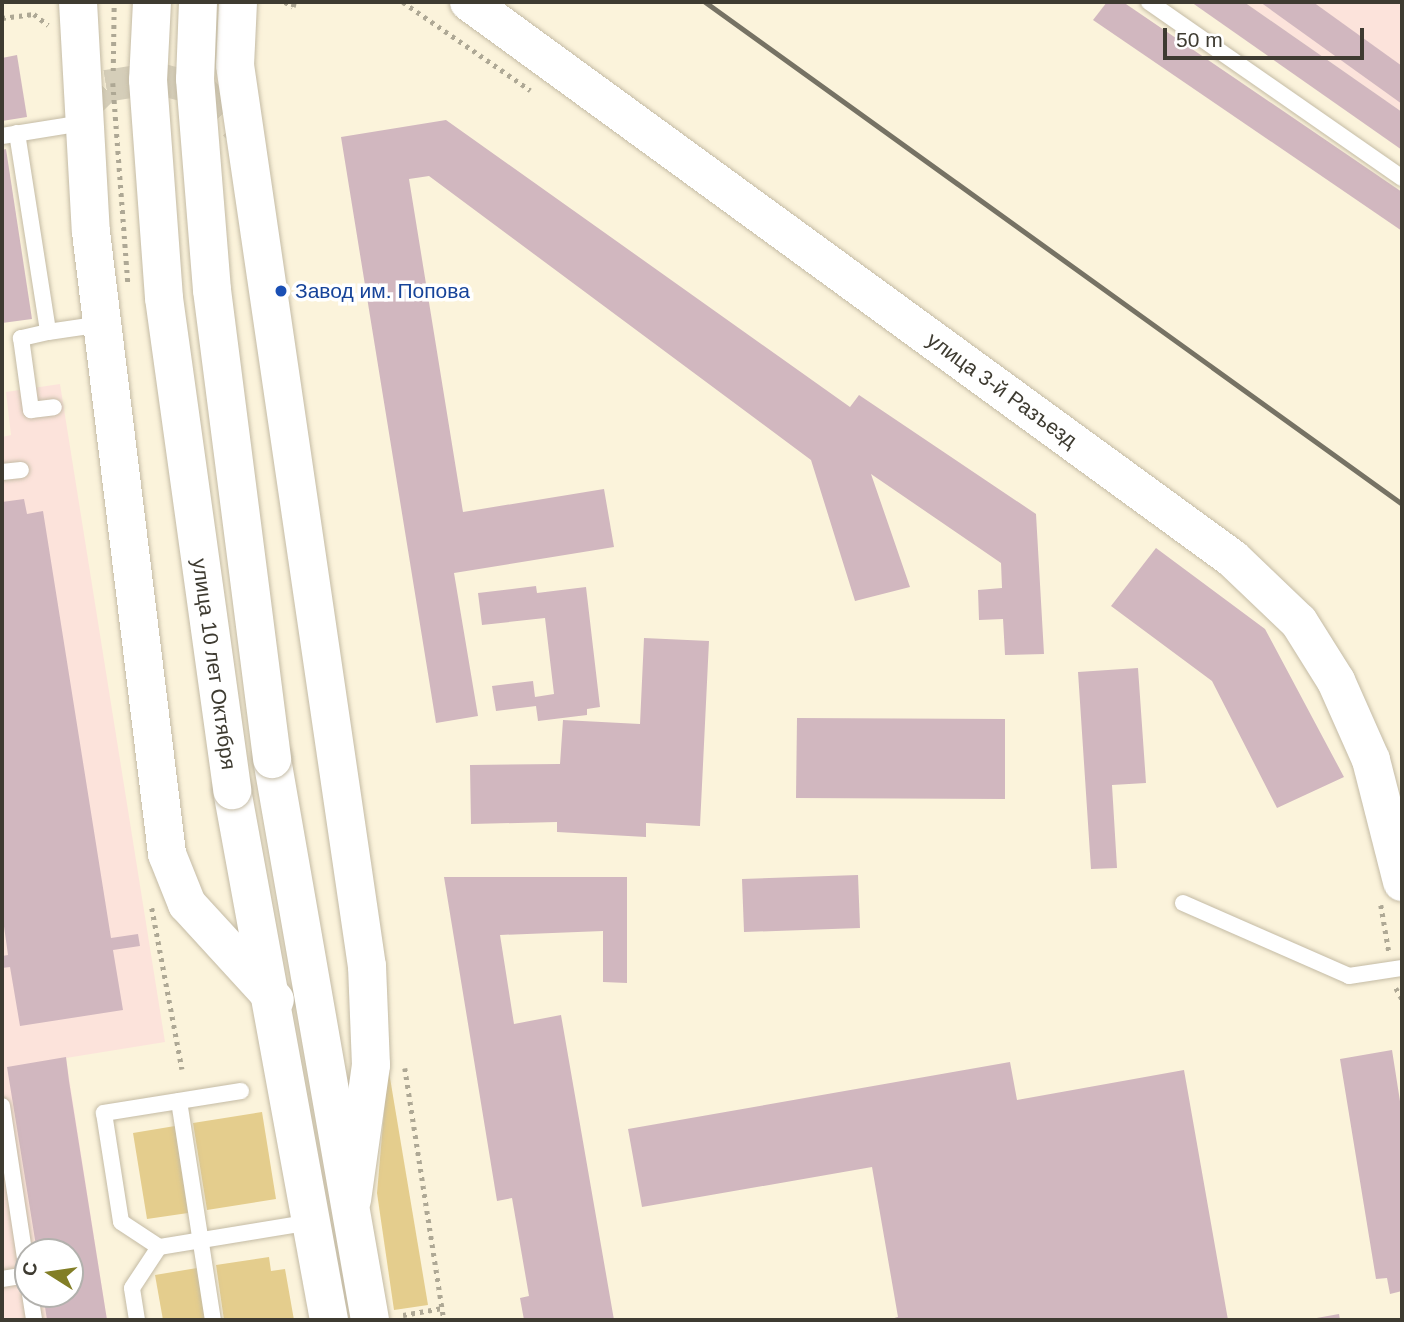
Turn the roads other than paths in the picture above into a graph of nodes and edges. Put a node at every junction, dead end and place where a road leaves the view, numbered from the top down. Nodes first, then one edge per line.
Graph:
1 (78, 2) edge
2 (152, 2) edge
3 (198, 2) edge
4 (238, 2) edge
5 (469, 2) edge
6 (1149, 2) edge
7 (82, 123) junction
8 (9, 134) edge
9 (1402, 178) edge
10 (102, 324) junction
11 (48, 332) junction
12 (54, 407) dead end
13 (21, 470) dead end
14 (2, 472) edge
15 (1402, 882) edge
16 (1184, 903) dead end
17 (1402, 968) edge
18 (275, 1000) junction
19 (372, 1018) junction
20 (326, 1042) junction
21 (241, 1091) dead end
22 (178, 1101) junction
23 (2, 1106) edge
24 (4, 1129) edge
25 (352, 1202) junction
26 (312, 1222) junction
27 (22, 1238) edge
28 (201, 1240) junction
29 (159, 1247) junction
30 (386, 1318) edge
31 (137, 1320) edge
32 (213, 1320) edge
33 (329, 1320) edge

1 - 7 main road
2 - 18 main road, улица 10 лет Октября, bridge
3 - 20 main road, bridge
4 - 19 main road
5 - 15 main road, улица 3-й Разъезд
6 - 9 lane
7 - 8 lane
7 - 10 main road
8 - 11 lane
10 - 11 lane
10 - 18 main road
11 - 12 lane
13 - 14 lane
16 - 17 lane
18 - 26 main road, улица 10 лет Октября
19 - 20 main road
19 - 25 main road
20 - 25 main road
21 - 22 lane
22 - 28 lane
22 - 29 lane
23 - 24 lane
24 - 27 lane
25 - 30 main road
26 - 28 lane
26 - 33 main road, улица 10 лет Октября
28 - 29 lane
28 - 32 lane
29 - 31 lane

